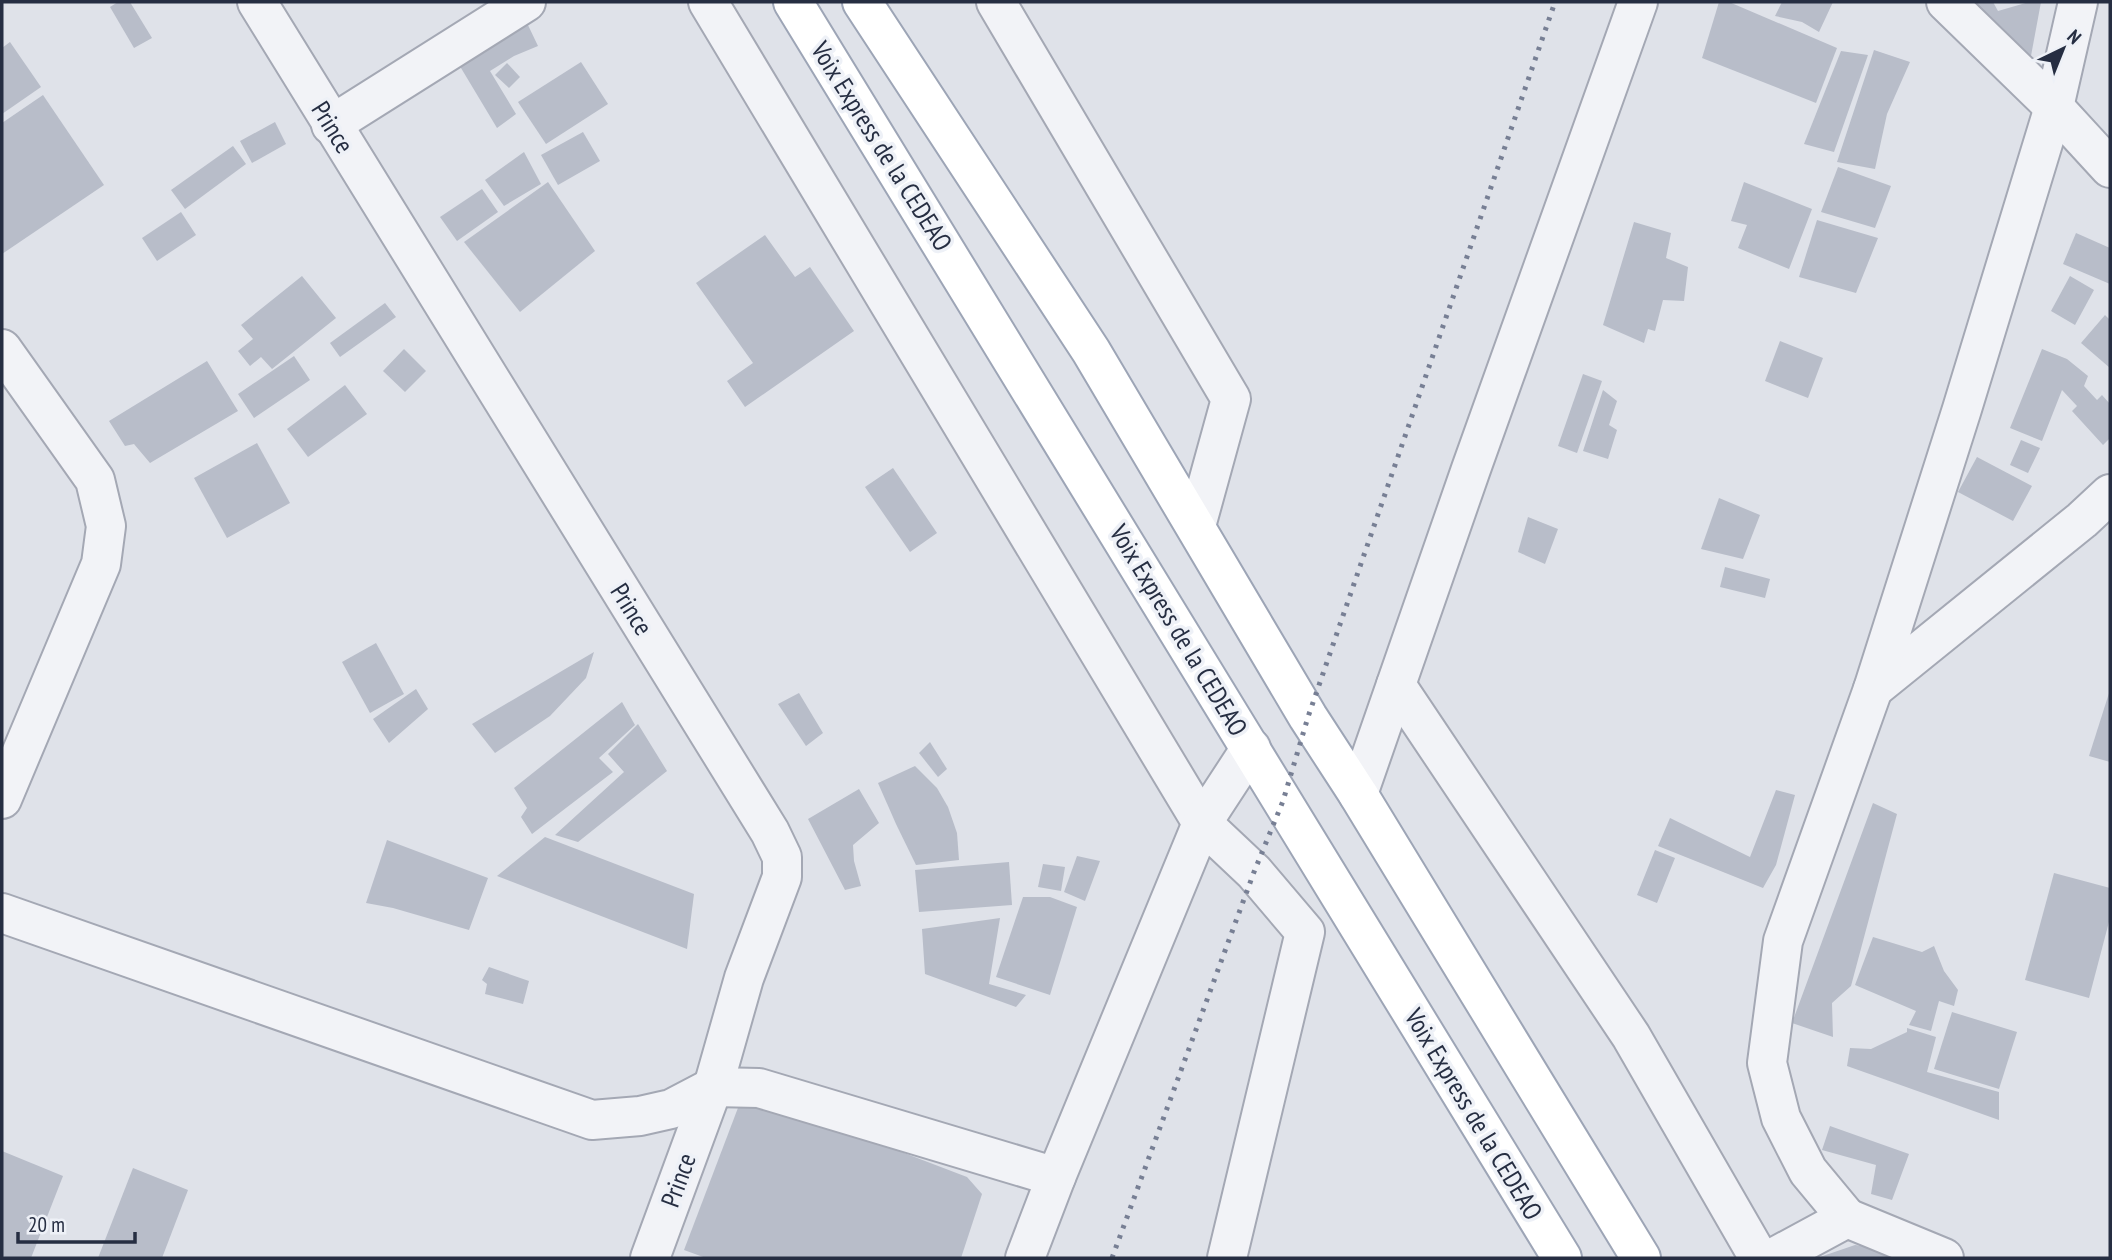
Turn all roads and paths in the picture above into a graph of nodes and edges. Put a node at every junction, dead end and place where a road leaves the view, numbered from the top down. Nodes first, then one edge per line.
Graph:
1 (257, 2) edge
2 (526, 2) edge
3 (708, 2) edge
4 (793, 2) edge
5 (862, 2) edge
6 (996, 2) edge
7 (1638, 2) edge
8 (1946, 2) edge
9 (2078, 2) edge
10 (2054, 107) junction
11 (331, 125) junction
12 (2110, 168) edge
13 (2, 349) edge
14 (2110, 494) edge
15 (1196, 526) junction
16 (1396, 685) junction
17 (1873, 689) junction
18 (1251, 748) junction
19 (1358, 794) junction
20 (2, 799) edge
21 (1202, 823) junction
22 (2, 913) edge
23 (713, 1087) junction
24 (1056, 1177) junction
25 (1847, 1218) junction
26 (650, 1258) edge
27 (1025, 1258) edge
28 (1227, 1258) edge
29 (1562, 1258) edge
30 (1641, 1258) edge
31 (1759, 1258) edge
32 (1773, 1258) edge
33 (1944, 1258) edge

1 - 11 street, Prince
2 - 11 street
3 - 21 street
4 - 18 main road, Voix Express de la CEDEAO
5 - 15 main road
6 - 15 street
7 - 16 street
8 - 10 street
9 - 10 street
10 - 12 street
10 - 17 street
11 - 23 street, Prince
13 - 20 street
14 - 17 street
15 - 19 main road
16 - 19 street
16 - 31 street
17 - 25 street
18 - 21 street
18 - 29 main road, Voix Express de la CEDEAO
19 - 30 main road
21 - 24 street
21 - 28 street
22 - 23 street
23 - 24 street
23 - 26 street, Prince
24 - 27 street
25 - 32 street
25 - 33 street

